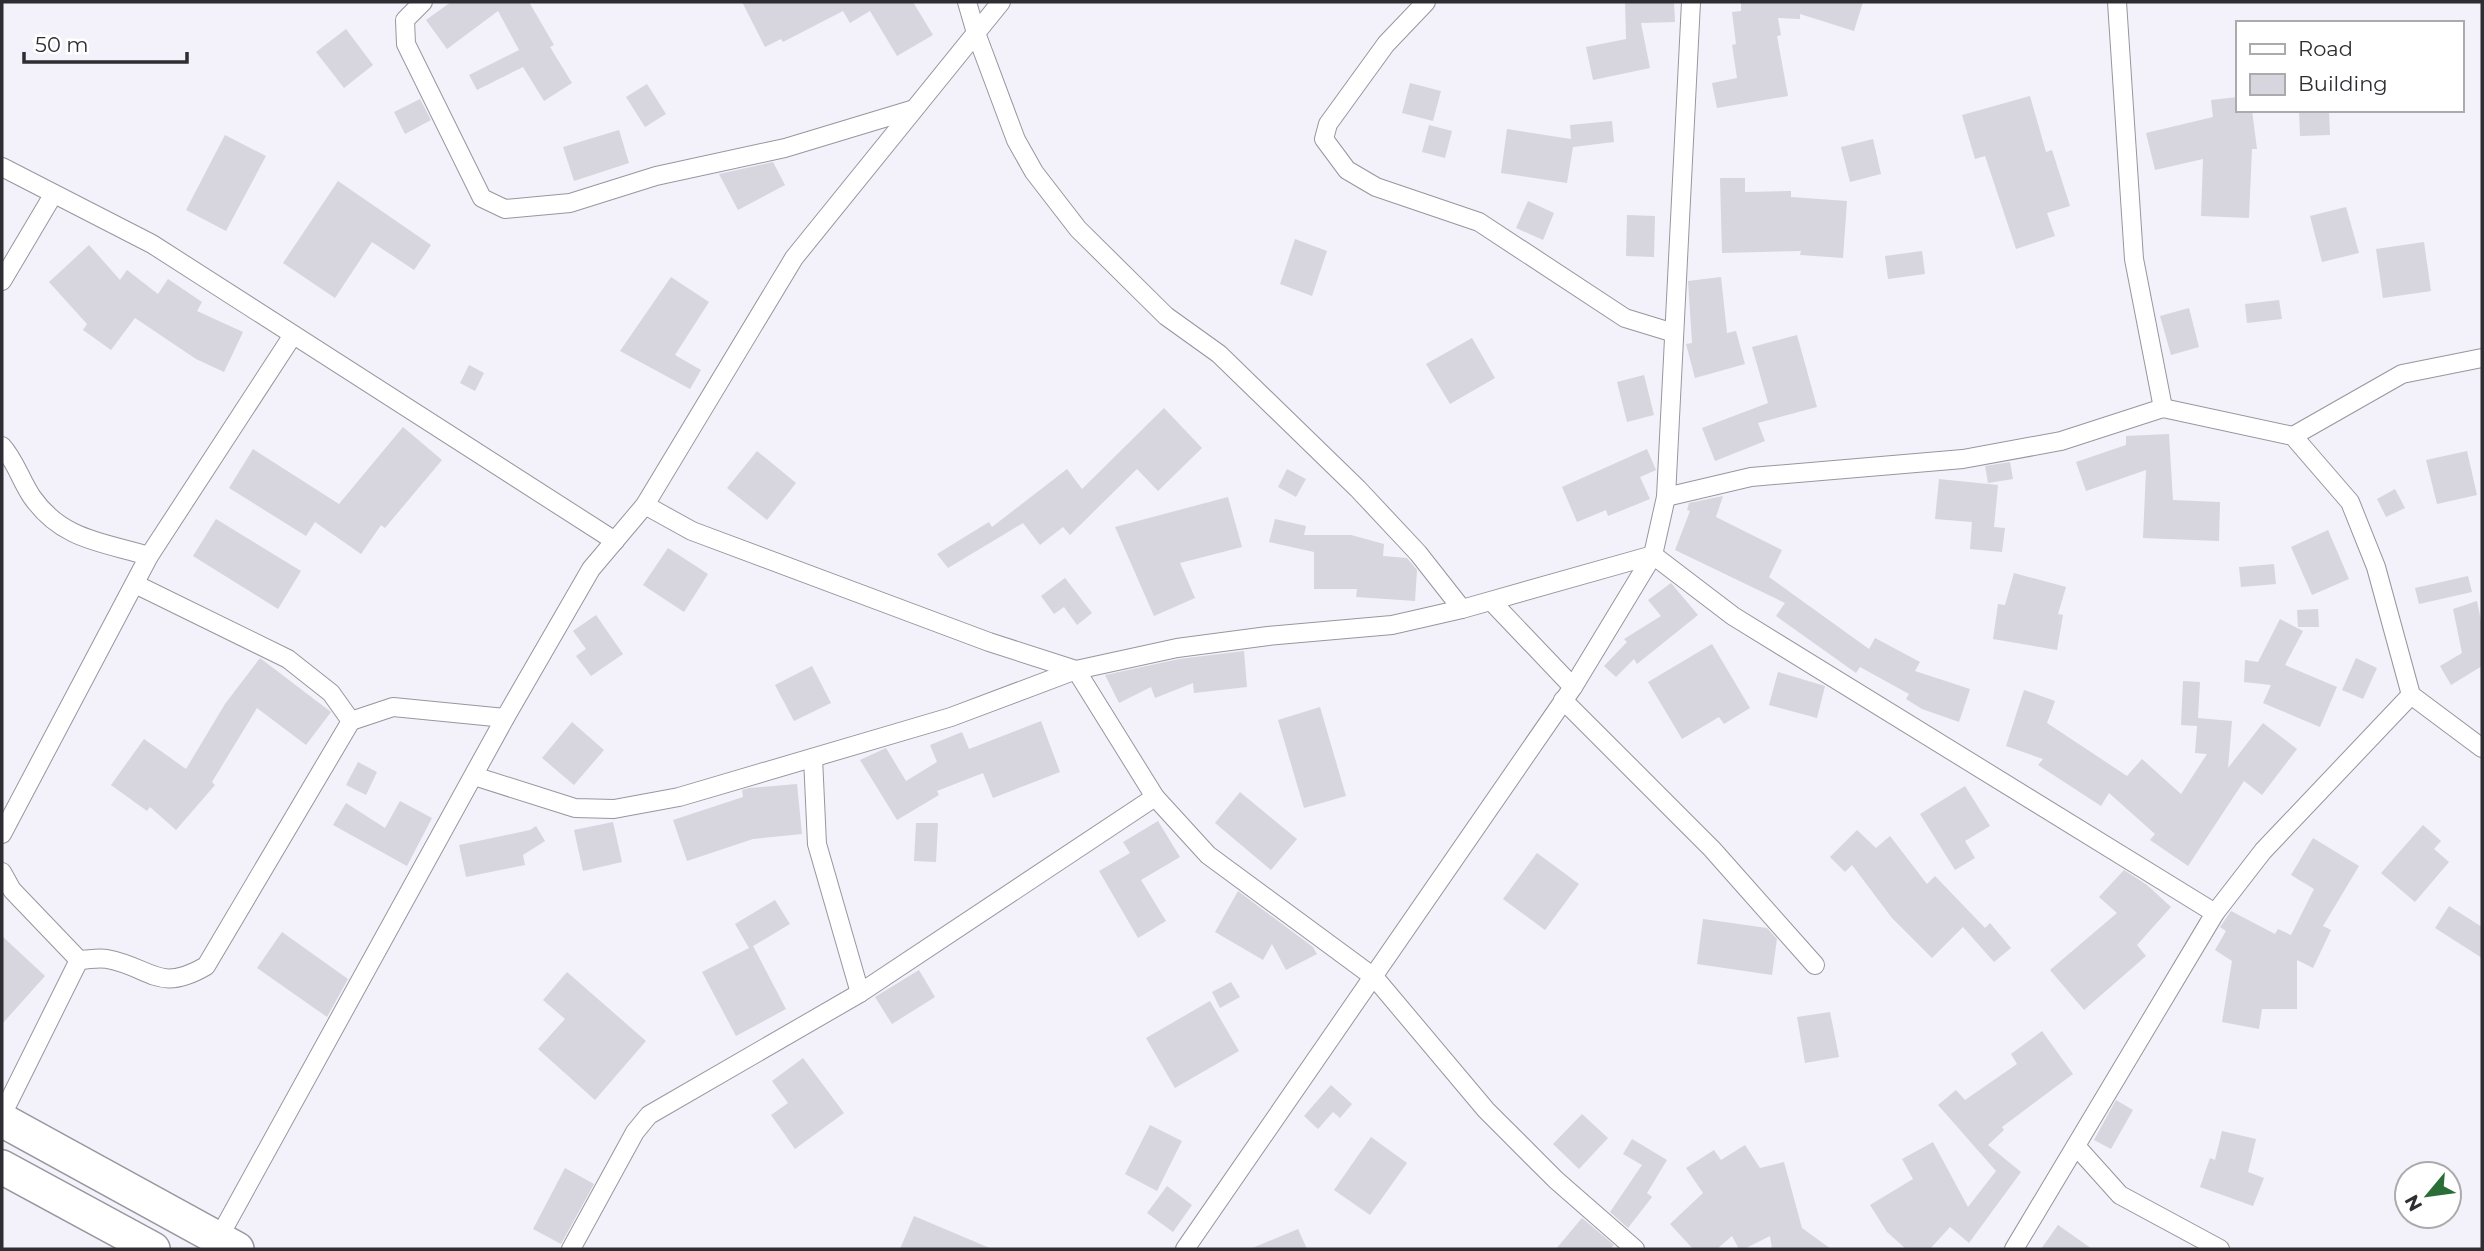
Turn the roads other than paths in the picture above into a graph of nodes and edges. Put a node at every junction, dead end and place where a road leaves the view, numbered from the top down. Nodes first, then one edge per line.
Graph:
1 (424, 2) edge
2 (967, 2) edge
3 (1002, 2) edge
4 (1426, 2) edge
5 (1691, 2) edge
6 (2117, 2) edge
7 (976, 33) junction
8 (914, 109) junction
9 (2, 167) edge
10 (53, 195) junction
11 (2, 281) edge
12 (1674, 333) junction
13 (293, 335) junction
14 (2482, 358) edge
15 (2162, 408) junction
16 (2293, 436) junction
17 (2, 446) edge
18 (1666, 498) junction
19 (645, 505) junction
20 (615, 541) junction
21 (1653, 555) junction
22 (149, 556) junction
23 (135, 584) junction
24 (1493, 603) junction
25 (1462, 609) junction
26 (1076, 670) junction
27 (1568, 694) junction
28 (2411, 695) junction
29 (505, 718) junction
30 (351, 721) junction
31 (2482, 748) edge
32 (813, 758) junction
33 (474, 776) junction
34 (1155, 797) junction
35 (2, 834) edge
36 (2, 872) edge
37 (2215, 913) junction
38 (79, 960) junction
39 (1815, 965) dead end
40 (1375, 978) junction
41 (860, 993) junction
42 (2, 1117) edge
43 (2076, 1146) junction
44 (2, 1167) edge
45 (227, 1244) edge
46 (153, 1249) edge
47 (571, 1249) edge
48 (1185, 1249) edge
49 (1635, 1249) edge
50 (2014, 1249) edge
51 (2220, 1249) edge

1 - 8 street
2 - 7 street
3 - 7 street
4 - 12 street
5 - 12 street
6 - 15 street
7 - 8 street
7 - 25 street
8 - 19 street
9 - 10 street
10 - 11 street
10 - 13 street
12 - 18 street
13 - 20 street
13 - 22 street
14 - 16 street
15 - 16 street
15 - 18 street
16 - 28 street
17 - 22 street
18 - 21 street
19 - 20 street
19 - 26 street
20 - 29 street
21 - 24 street
21 - 27 street
21 - 37 street
22 - 23 street
23 - 30 street
23 - 35 street
24 - 25 street
24 - 27 street
25 - 26 street
26 - 32 street
26 - 34 street
27 - 39 street
27 - 40 street
28 - 31 street
28 - 37 street
29 - 30 street
29 - 33 street
30 - 38 street
32 - 33 street
32 - 41 street
33 - 45 street
34 - 40 street
34 - 41 street
36 - 38 street
37 - 43 street
38 - 42 street
40 - 48 street
40 - 49 street
41 - 47 street
42 - 45 highway
43 - 50 street
43 - 51 street
44 - 46 highway

